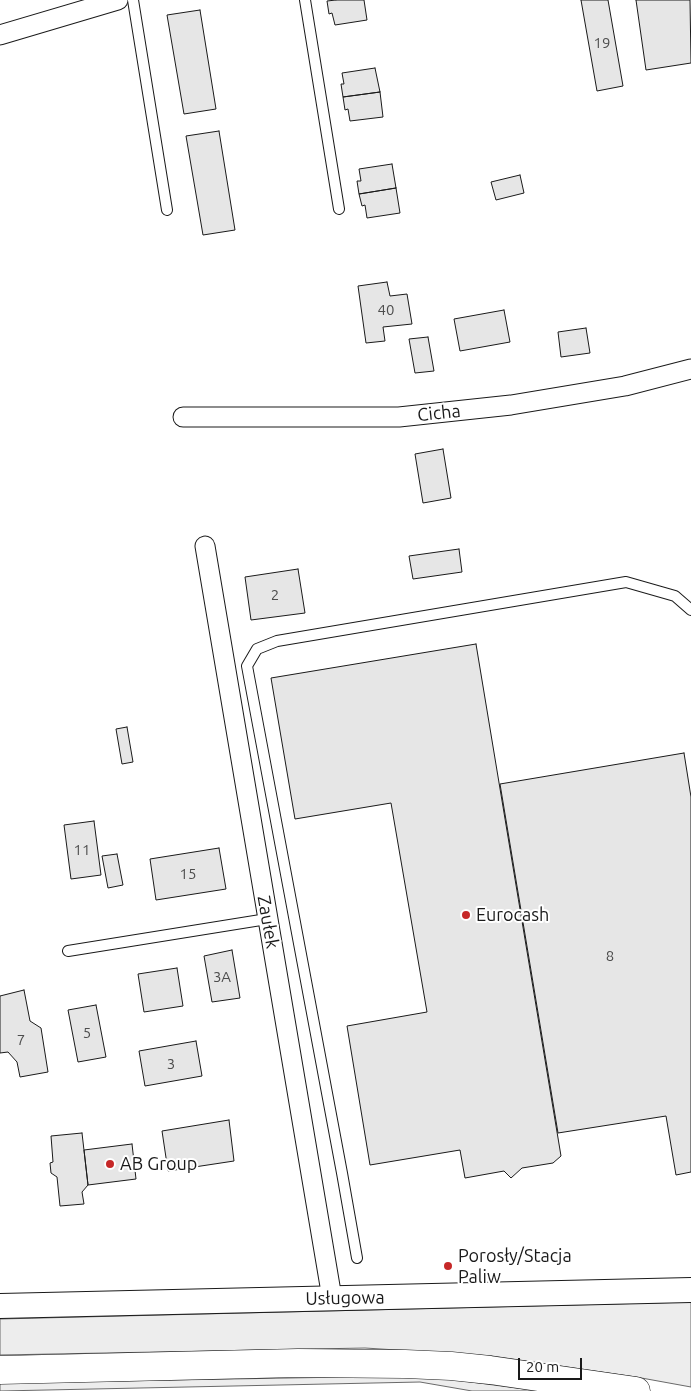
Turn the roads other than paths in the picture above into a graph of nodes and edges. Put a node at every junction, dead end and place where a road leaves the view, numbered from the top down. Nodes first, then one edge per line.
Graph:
1 (118, 0) edge
2 (133, 0) edge
3 (305, 0) edge
4 (0, 35) edge
5 (339, 209) dead end
6 (167, 210) dead end
7 (691, 369) edge
8 (183, 417) dead end
9 (205, 546) dead end
10 (691, 610) edge
11 (267, 919) junction
12 (68, 950) dead end
13 (357, 1258) dead end
14 (691, 1290) edge
15 (332, 1298) junction
16 (0, 1306) edge
17 (0, 1370) edge
18 (636, 1391) edge

1 - 4 street
2 - 6 lane
3 - 5 lane
7 - 8 street, Cicha
9 - 11 street, Zaułek
10 - 13 lane
11 - 12 lane
11 - 15 street, Zaułek
14 - 15 street, Usługowa
15 - 16 street, Usługowa
17 - 18 main road

